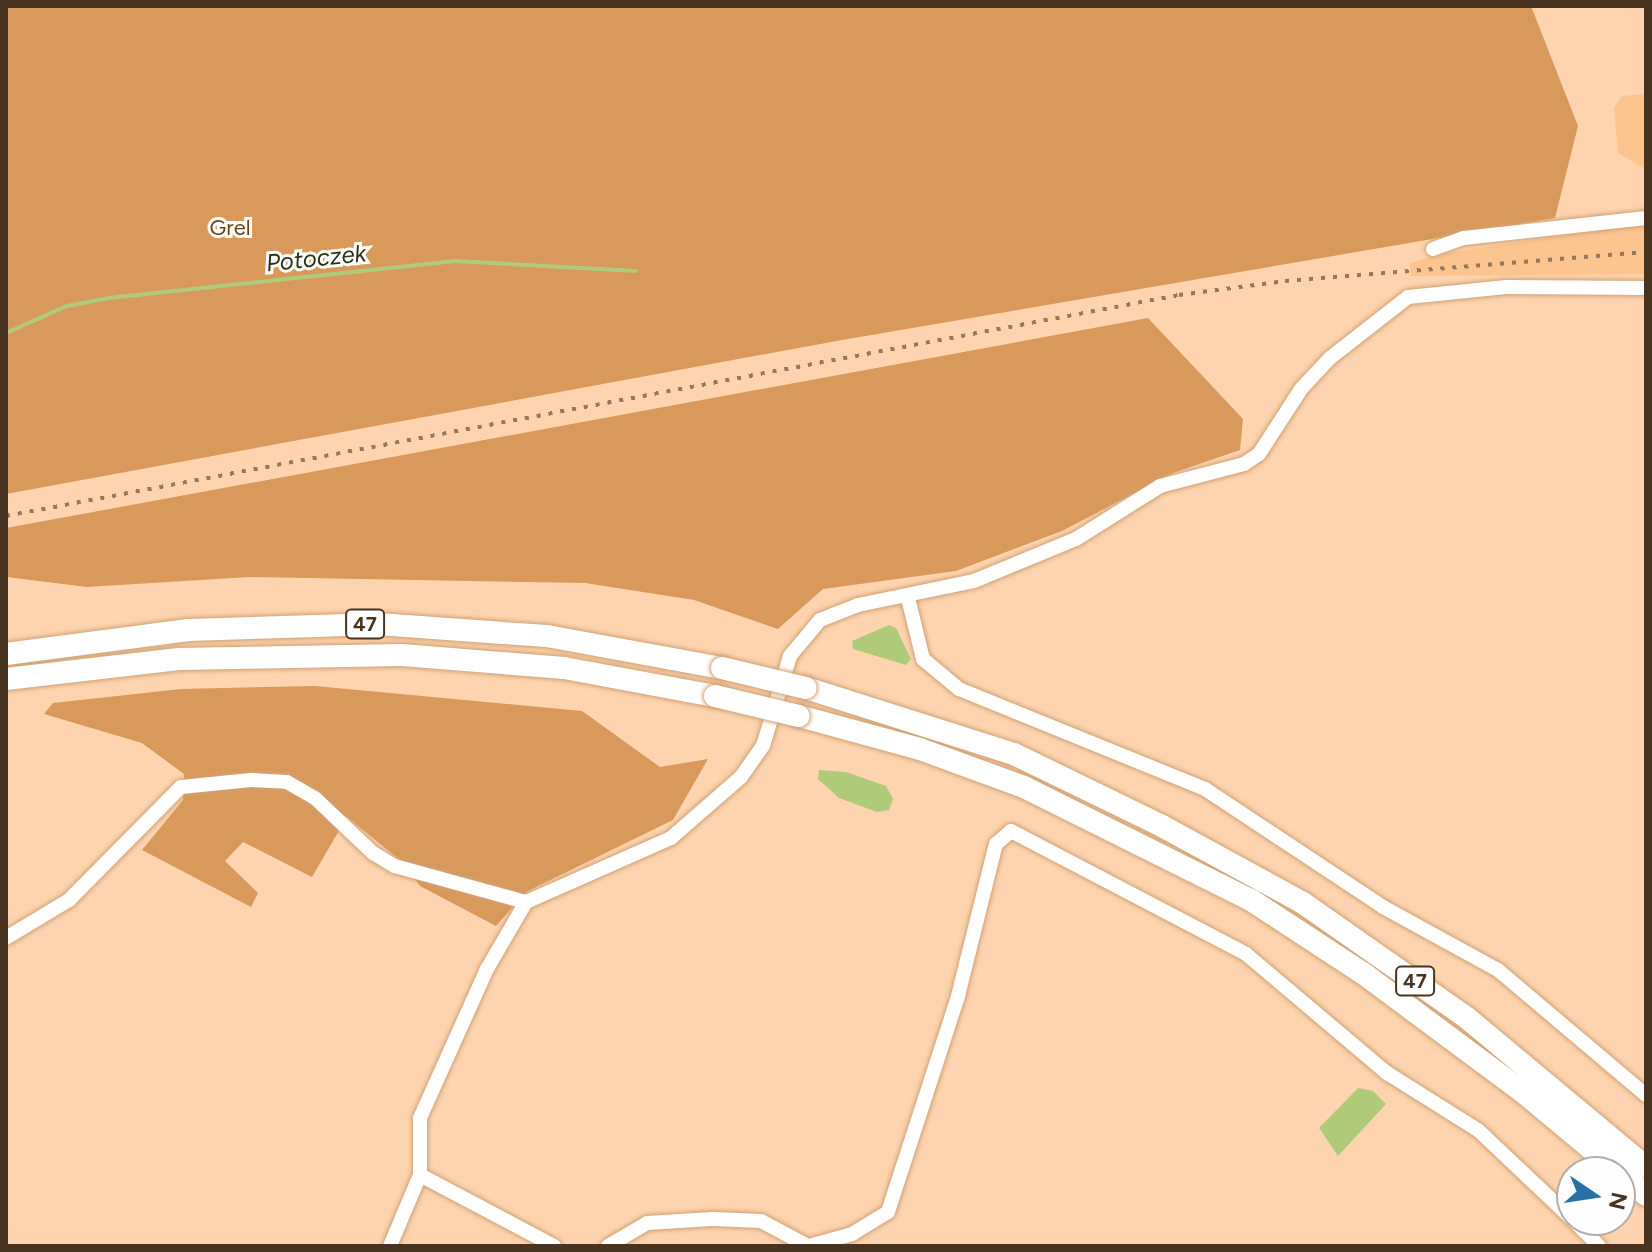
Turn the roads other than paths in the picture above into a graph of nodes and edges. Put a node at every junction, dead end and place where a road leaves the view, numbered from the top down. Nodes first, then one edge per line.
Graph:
1 (1646, 218) edge
2 (1433, 249) dead end
3 (1646, 288) edge
4 (908, 598) junction
5 (6, 654) edge
6 (6, 679) edge
7 (526, 902) junction
8 (6, 938) edge
9 (1646, 1095) edge
10 (1599, 1156) edge
11 (1646, 1167) edge
12 (420, 1175) junction
13 (1556, 1205) edge
14 (390, 1246) edge
15 (554, 1246) edge
16 (608, 1246) edge
17 (808, 1246) edge

1 - 2 street
3 - 4 street
4 - 7 street
4 - 9 street
5 - 11 main road, 47, bridge
6 - 10 main road, 47, bridge
7 - 8 street
7 - 12 street
12 - 14 street
12 - 15 street
13 - 17 street
16 - 17 street

